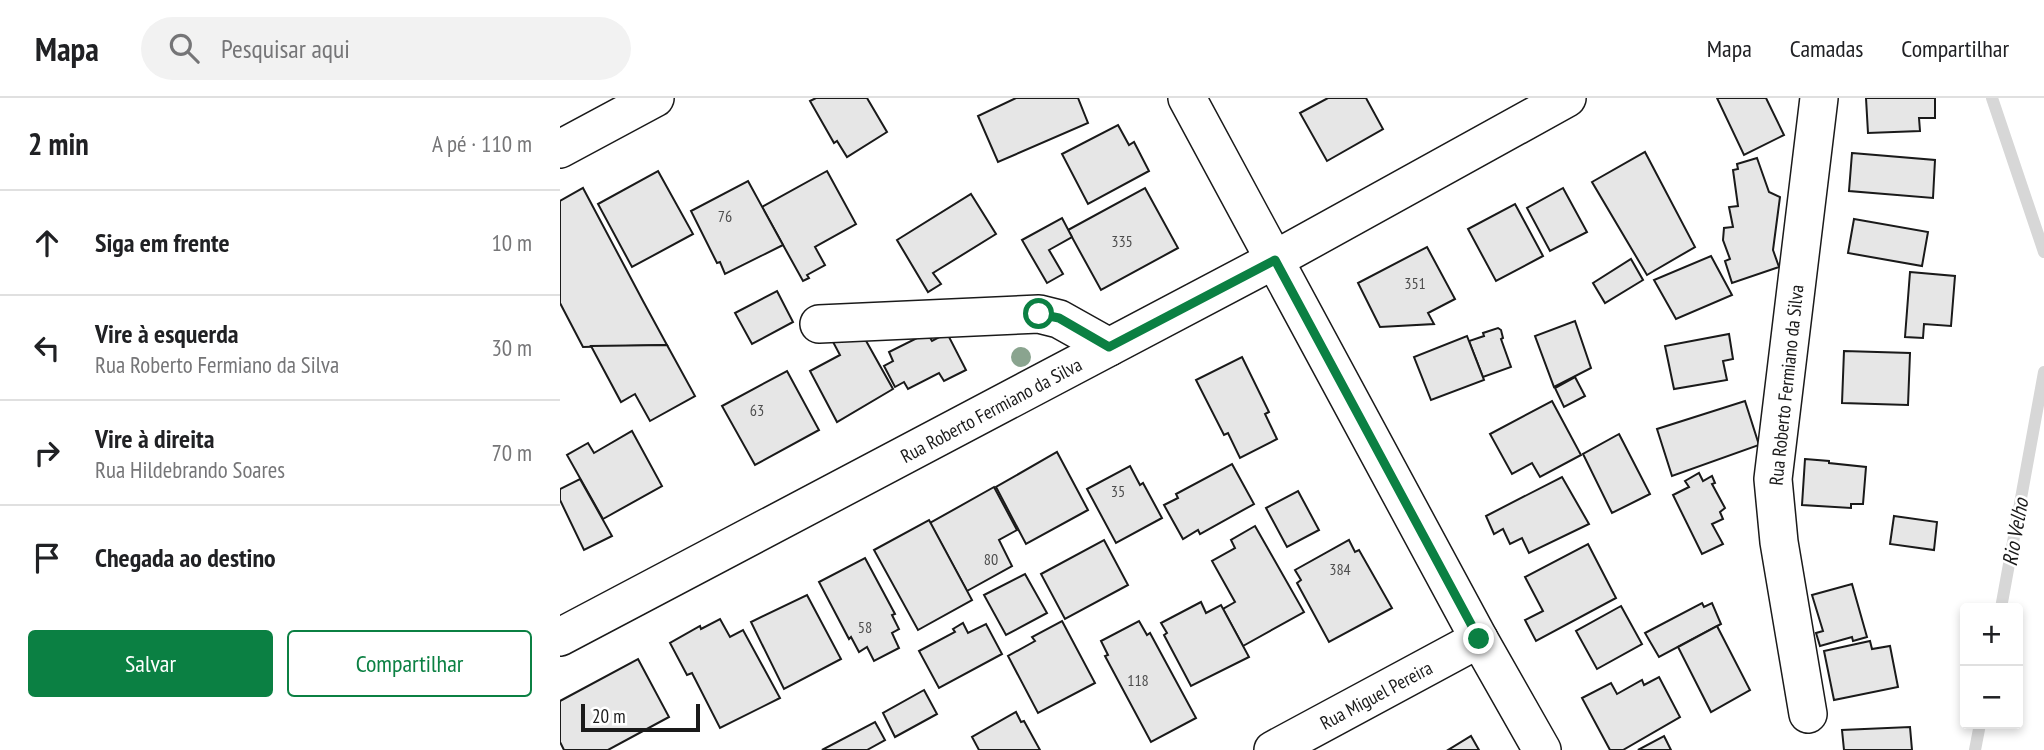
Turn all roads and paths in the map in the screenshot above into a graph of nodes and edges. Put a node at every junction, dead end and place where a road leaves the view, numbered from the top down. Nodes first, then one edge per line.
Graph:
1 (655, 98) edge
2 (1187, 98) edge
3 (1567, 98) edge
4 (1819, 98) edge
5 (560, 149) edge
6 (1275, 260) junction
7 (819, 324) dead end
8 (1109, 347) junction
9 (560, 637) edge
10 (1479, 639) junction
11 (1808, 714) dead end
12 (1273, 750) edge
13 (1542, 750) edge

1 - 5 street
2 - 6 street
3 - 6 street, Rua Roberto Fermiano da Silva
4 - 11 street, Rua Roberto Fermiano da Silva
6 - 8 street, Rua Roberto Fermiano da Silva
6 - 10 street
7 - 8 street
8 - 9 street, Rua Roberto Fermiano da Silva
10 - 12 street, Rua Miguel Pereira
10 - 13 street

